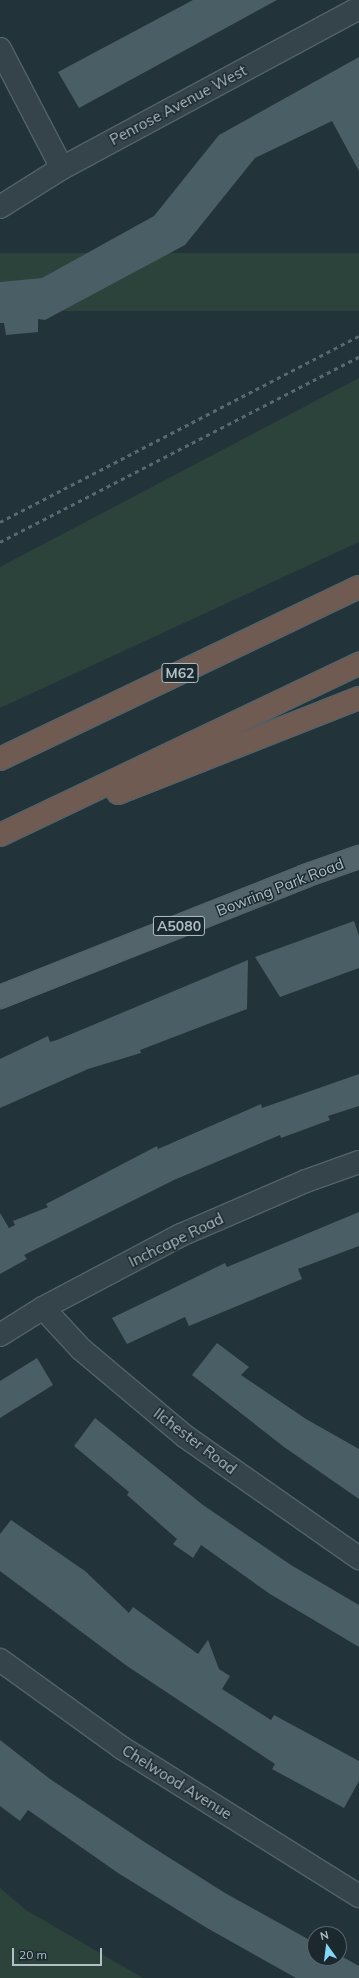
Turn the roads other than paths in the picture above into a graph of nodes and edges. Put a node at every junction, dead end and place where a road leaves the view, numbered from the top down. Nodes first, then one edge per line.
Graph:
1 (359, 8) edge
2 (0, 49) edge
3 (62, 168) junction
4 (0, 207) edge
5 (359, 587) edge
6 (359, 664) edge
7 (359, 698) edge
8 (0, 759) edge
9 (0, 835) edge
10 (0, 840) edge
11 (359, 858) edge
12 (0, 997) edge
13 (359, 1162) edge
14 (43, 1308) junction
15 (0, 1335) edge
16 (359, 1558) edge
17 (0, 1660) edge
18 (359, 1896) edge

1 - 3 street, Penrose Avenue West
2 - 3 street
3 - 4 street, Penrose Avenue West
5 - 8 highway, M62
6 - 9 highway
7 - 10 highway
11 - 12 main road, Bowring Park Road / A5080
13 - 14 street, Inchcape Road
14 - 15 street, Inchcape Road
14 - 16 street, Ilchester Road
17 - 18 street, Chelwood Avenue

